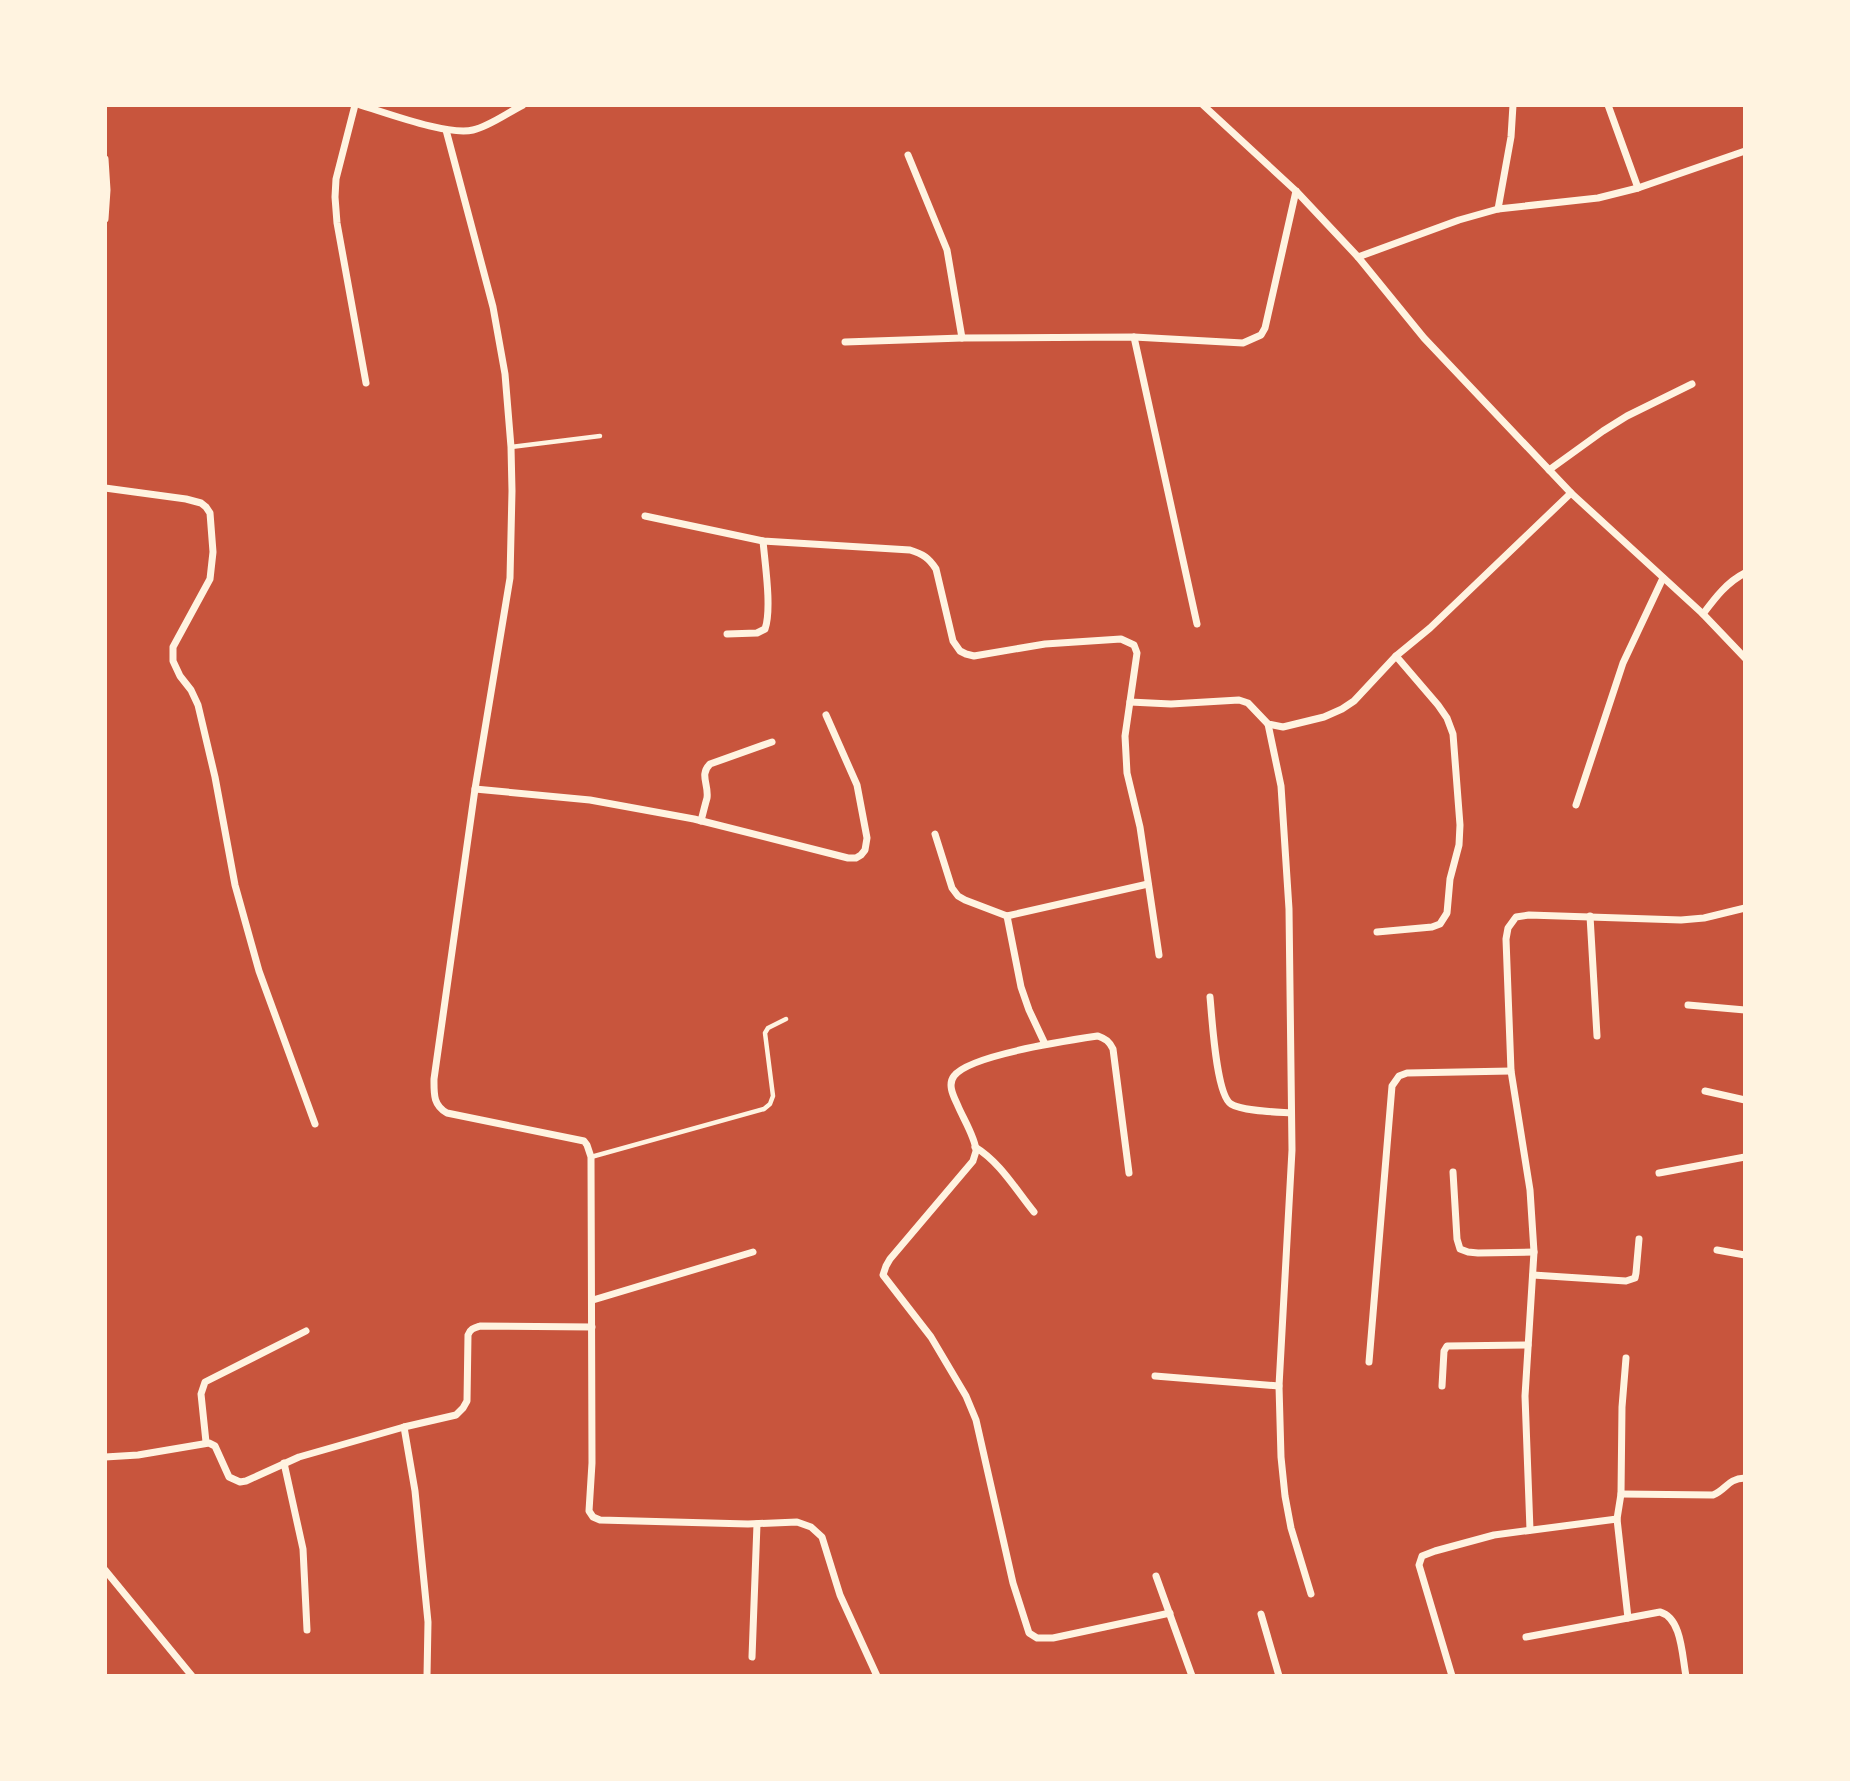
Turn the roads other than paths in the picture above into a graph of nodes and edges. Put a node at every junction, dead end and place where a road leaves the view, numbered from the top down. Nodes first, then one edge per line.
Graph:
1 (357, 105) edge
2 (523, 105) edge
3 (1203, 105) edge
4 (1513, 105) edge
5 (1608, 105) edge
6 (446, 130) junction
7 (1745, 151) edge
8 (908, 155) dead end
9 (105, 159) edge
10 (1638, 188) junction
11 (1296, 191) junction
12 (1498, 208) junction
13 (105, 219) edge
14 (1358, 257) junction
15 (1134, 337) junction
16 (962, 338) junction
17 (845, 342) dead end
18 (366, 383) dead end
19 (1692, 384) dead end
20 (600, 436) dead end
21 (511, 447) junction
22 (1549, 470) junction
23 (105, 488) edge
24 (1571, 493) junction
25 (645, 516) dead end
26 (763, 541) junction
27 (1745, 573) edge
28 (1663, 578) junction
29 (1703, 614) junction
30 (1197, 624) dead end
31 (727, 634) dead end
32 (1396, 656) junction
33 (1745, 658) edge
34 (1130, 702) junction
35 (826, 715) dead end
36 (1268, 724) junction
37 (772, 742) dead end
38 (475, 789) junction
39 (1576, 805) dead end
40 (701, 821) junction
41 (935, 834) dead end
42 (1148, 884) junction
43 (1745, 908) edge
44 (1007, 916) junction
45 (1590, 916) junction
46 (1377, 932) dead end
47 (1159, 955) dead end
48 (1210, 997) dead end
49 (1688, 1005) dead end
50 (1745, 1010) edge
51 (786, 1019) dead end
52 (1597, 1036) dead end
53 (1045, 1044) junction
54 (1511, 1071) junction
55 (1704, 1091) dead end
56 (1745, 1100) edge
57 (1291, 1113) junction
58 (314, 1124) dead end
59 (975, 1147) junction
60 (591, 1157) junction
61 (1745, 1157) edge
62 (1453, 1172) dead end
63 (1129, 1173) dead end
64 (1659, 1173) dead end
65 (1034, 1212) dead end
66 (1639, 1240) dead end
67 (1717, 1250) dead end
68 (753, 1252) dead end
69 (1534, 1252) junction
70 (1745, 1255) edge
71 (1533, 1275) junction
72 (593, 1300) junction
73 (592, 1327) junction
74 (306, 1331) dead end
75 (1528, 1345) junction
76 (1626, 1358) dead end
77 (1369, 1362) dead end
78 (1155, 1376) dead end
79 (1279, 1386) junction
80 (1442, 1386) dead end
81 (404, 1427) junction
82 (206, 1442) junction
83 (105, 1457) edge
84 (284, 1463) junction
85 (1745, 1478) edge
86 (1621, 1494) junction
87 (1617, 1519) junction
88 (757, 1524) junction
89 (1530, 1530) junction
90 (105, 1570) edge
91 (1156, 1576) dead end
92 (1311, 1594) dead end
93 (1170, 1613) junction
94 (1261, 1614) dead end
95 (1628, 1618) junction
96 (307, 1630) dead end
97 (1526, 1637) dead end
98 (752, 1657) dead end
99 (192, 1676) edge
100 (427, 1676) edge
101 (877, 1676) edge
102 (1192, 1676) edge
103 (1279, 1676) edge
104 (1452, 1676) edge
105 (1686, 1676) edge

1 - 6 street
1 - 18 street
2 - 6 street
3 - 11 street
4 - 12 street
5 - 10 street
6 - 21 street
7 - 10 street
8 - 16 street
9 - 13 street
10 - 12 street
11 - 14 street
11 - 15 street
12 - 14 street
14 - 22 street
15 - 16 street
15 - 30 street
16 - 17 street
19 - 22 street
20 - 21 lane
21 - 38 street
22 - 24 street
23 - 58 street
24 - 28 street
24 - 32 street
25 - 26 street
26 - 31 street
26 - 34 street
27 - 29 street
28 - 29 street
28 - 39 street
29 - 33 street
32 - 36 street
32 - 46 street
34 - 36 street
34 - 42 street
35 - 40 street
36 - 57 street
37 - 40 street
38 - 40 street
38 - 60 street
41 - 44 street
42 - 44 street
42 - 47 street
43 - 45 street
44 - 53 street
45 - 52 street
45 - 54 street
48 - 57 street
49 - 50 street
51 - 60 lane
53 - 59 street
53 - 63 street
54 - 69 street
54 - 77 street
55 - 56 street
57 - 79 street
59 - 65 street
59 - 93 street
60 - 72 street
61 - 64 street
62 - 69 street
66 - 71 street
67 - 70 street
68 - 72 street
69 - 71 street
71 - 75 street
72 - 73 street
73 - 81 street
73 - 88 street
74 - 82 street
75 - 80 street
75 - 89 street
76 - 86 street
78 - 79 street
79 - 92 street
81 - 84 street
81 - 100 street
82 - 83 street
82 - 84 street
84 - 96 street
85 - 86 street
86 - 87 street
87 - 89 street
87 - 95 street
88 - 98 street
88 - 101 street
89 - 104 street
90 - 99 street
91 - 93 street
93 - 102 street
94 - 103 street
95 - 97 street
95 - 105 street

